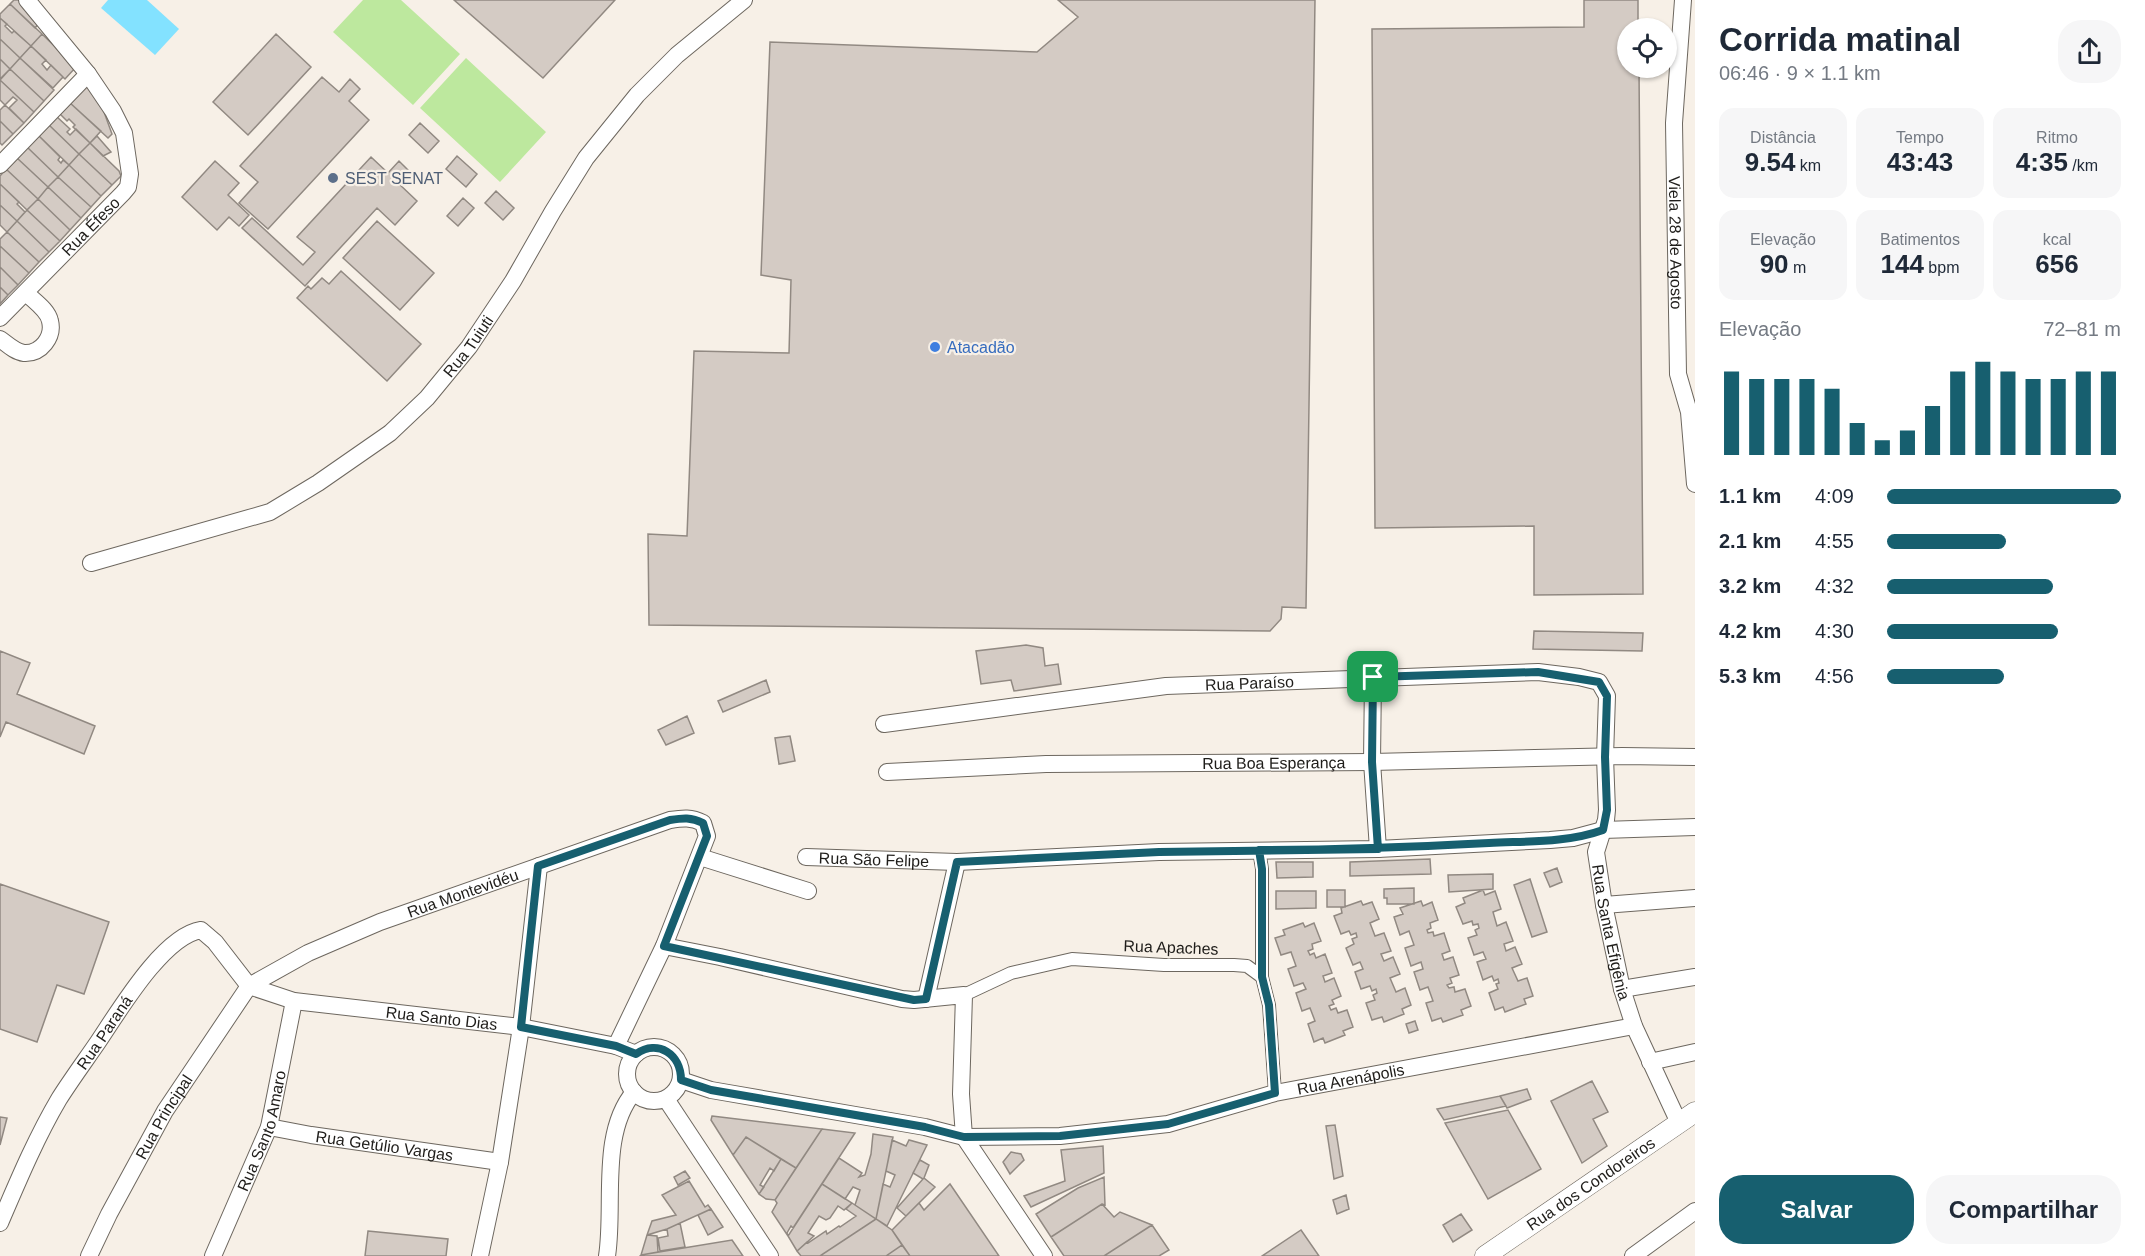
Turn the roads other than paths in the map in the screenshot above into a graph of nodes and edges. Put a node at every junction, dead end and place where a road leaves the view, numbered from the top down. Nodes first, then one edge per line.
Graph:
1 (27, 0) edge
2 (744, 0) edge
3 (1683, 0) edge
4 (88, 74) junction
5 (0, 165) edge
6 (26, 293) junction
7 (0, 318) edge
8 (4, 342) edge
9 (1692, 410) edge
10 (1695, 484) edge
11 (91, 563) dead end
12 (1373, 677) junction
13 (1607, 696) joint
14 (884, 724) dead end
15 (1605, 757) junction
16 (1695, 757) edge
17 (1372, 762) junction
18 (887, 772) dead end
19 (1695, 827) edge
20 (1603, 830) junction
21 (1378, 849) junction
22 (1259, 850) junction
23 (700, 856) junction
24 (806, 857) dead end
25 (957, 862) junction
26 (538, 866) junction
27 (808, 891) dead end
28 (1695, 898) edge
29 (1604, 905) junction
30 (664, 946) junction
31 (1262, 977) junction
32 (1695, 977) edge
33 (249, 986) junction
34 (1622, 989) junction
35 (964, 995) junction
36 (926, 999) junction
37 (294, 1001) junction
38 (1634, 1026) junction
39 (521, 1027) junction
40 (616, 1046) junction
41 (1695, 1052) edge
42 (636, 1054) junction
43 (1650, 1062) junction
44 (681, 1080) junction
45 (634, 1092) junction
46 (1275, 1093) junction
47 (666, 1099) junction
48 (1687, 1117) edge
49 (269, 1127) junction
50 (964, 1137) junction
51 (500, 1162) junction
52 (1695, 1211) edge
53 (0, 1223) edge
54 (89, 1256) edge
55 (213, 1256) edge
56 (480, 1256) edge
57 (607, 1256) edge
58 (770, 1256) edge
59 (1044, 1256) edge
60 (1485, 1256) edge
61 (1633, 1256) edge

1 - 4 street, Rua Éfeso
2 - 11 street, Rua Tuiuti
3 - 9 street, Viela 28 de Agosto
4 - 5 street
4 - 6 street, Rua Éfeso
6 - 7 street, Rua Éfeso
6 - 8 street
9 - 10 street, Viela 28 de Agosto
12 - 13 street, Rua Paraíso
12 - 14 street, Rua Paraíso
12 - 17 street
13 - 15 street, Rua Santa Efigênia
15 - 16 street, Rua Boa Esperança
15 - 17 street, Rua Boa Esperança
15 - 20 street, Rua Santa Efigênia
17 - 18 street, Rua Boa Esperança
17 - 21 street
19 - 20 street, Rua São Felipe
20 - 21 street, Rua São Felipe
20 - 29 street, Rua Santa Efigênia
21 - 22 street, Rua São Felipe
22 - 25 street, Rua São Felipe
22 - 31 street
23 - 26 street, Rua Montevidéu
23 - 27 street
23 - 30 street
24 - 25 street, Rua São Felipe
25 - 36 street
26 - 33 street, Rua Montevidéu
26 - 39 street
28 - 29 street
29 - 34 street, Rua Santa Efigênia
30 - 36 street
30 - 40 street
31 - 35 street, Rua Apaches
31 - 46 street
32 - 34 street
33 - 37 street, Rua Santo Dias
33 - 53 street, Rua Paraná
33 - 54 street, Rua Principal
34 - 38 street, Rua Santa Efigênia
35 - 36 street
35 - 50 street
37 - 39 street, Rua Santo Dias
37 - 49 street, Rua Santo Amaro
38 - 43 street, Rua Santa Efigênia
38 - 46 street, Rua Arenápolis
39 - 40 street, Rua Santo Dias
39 - 51 street
40 - 42 street, Rua Santo Dias
41 - 43 street
42 - 44 street
42 - 45 street
43 - 48 street, Rua Santa Efigênia
44 - 47 street
44 - 50 street, Rua Arenápolis
45 - 47 street
45 - 57 street
46 - 50 street, Rua Arenápolis
47 - 58 street
48 - 60 street, Rua dos Condoreiros
49 - 51 street, Rua Getúlio Vargas
49 - 55 street, Rua Santo Amaro
50 - 59 street
51 - 56 street
52 - 61 street

